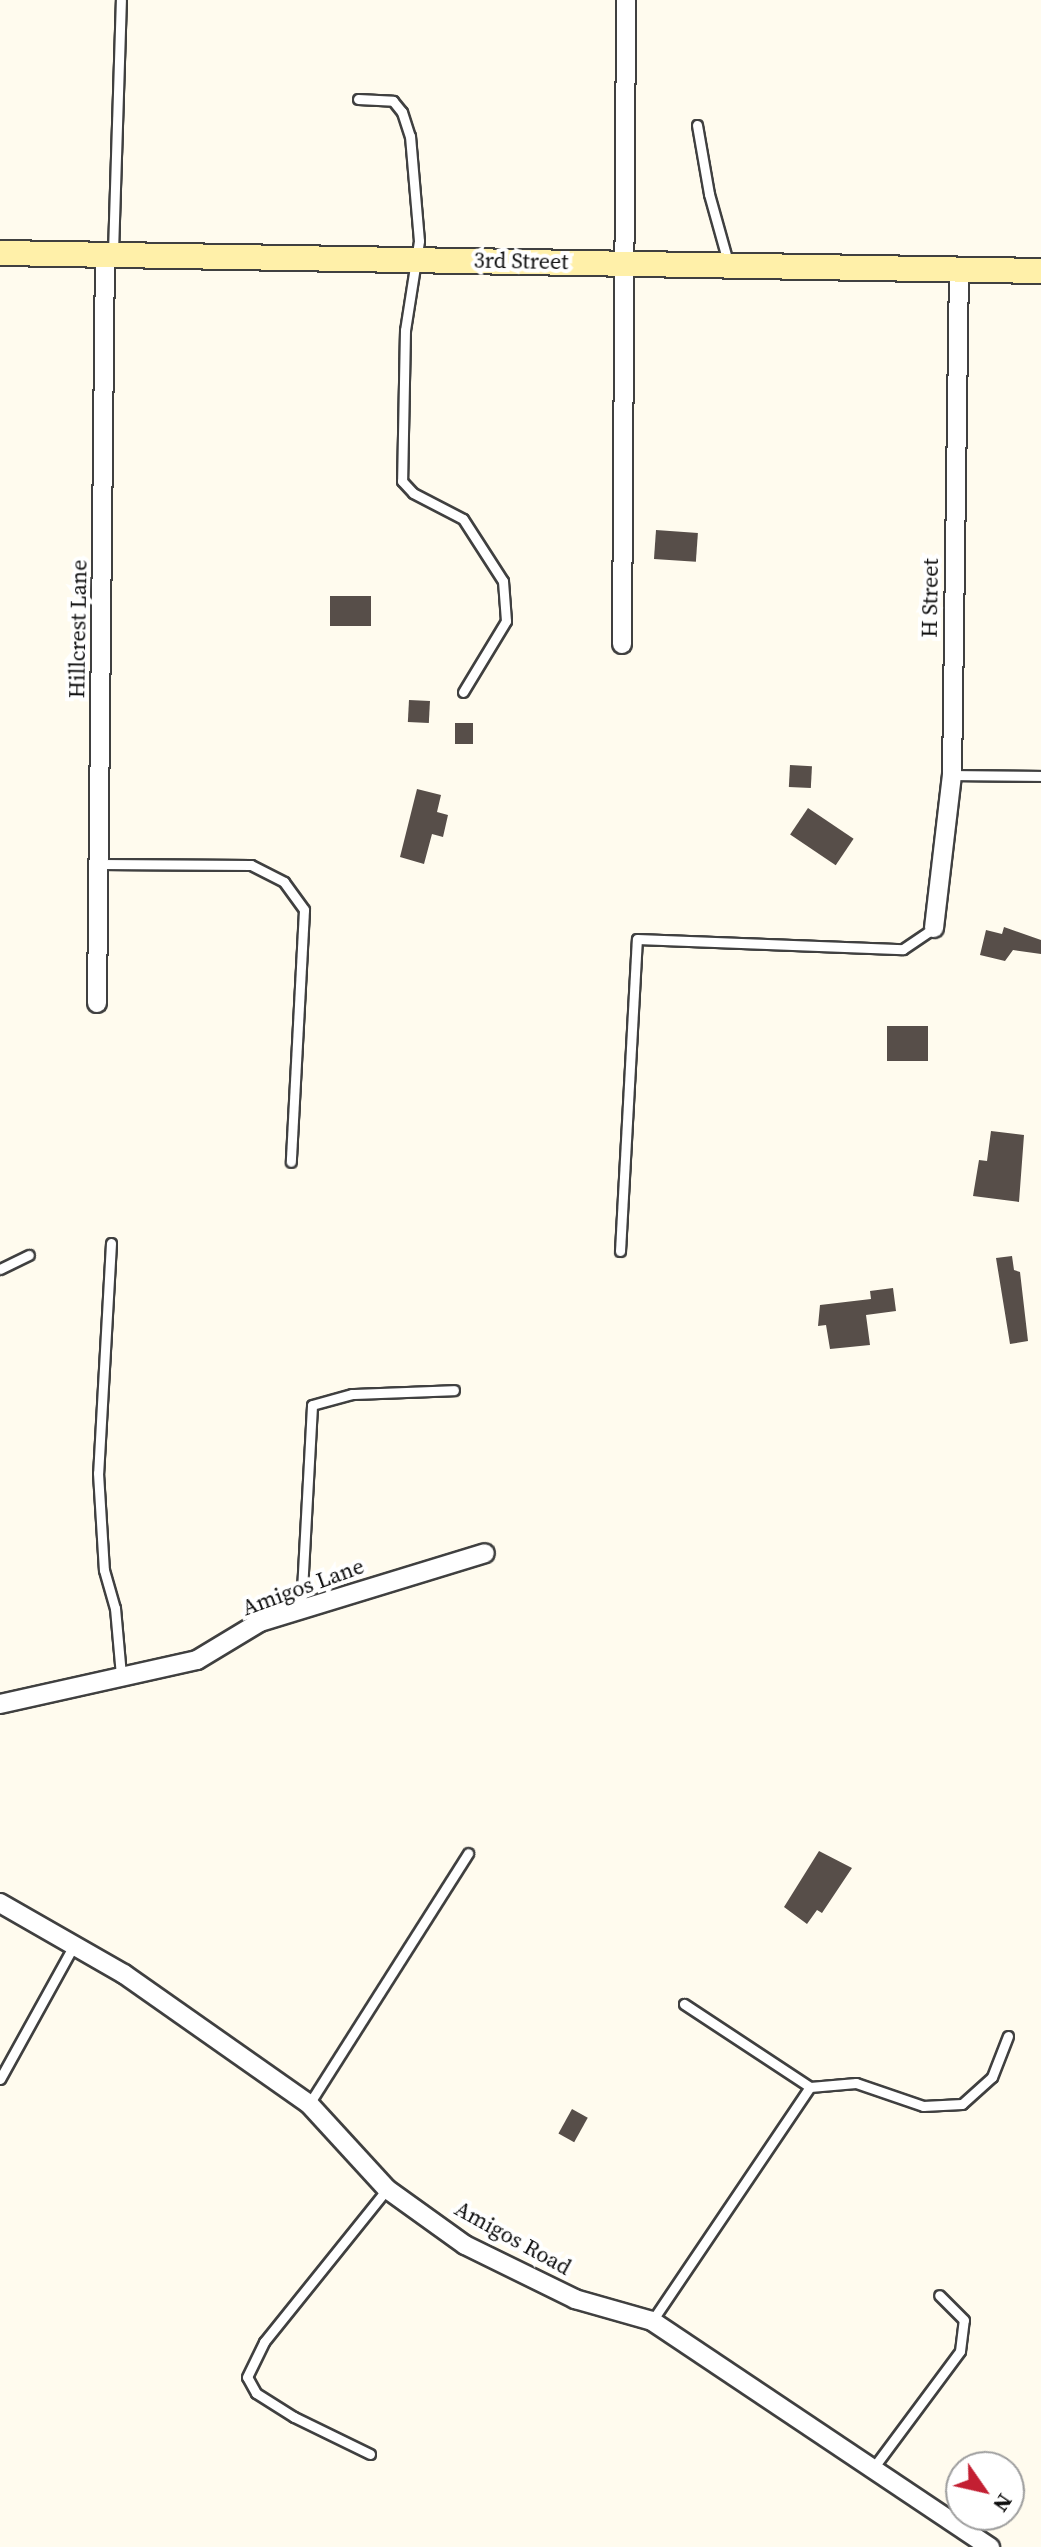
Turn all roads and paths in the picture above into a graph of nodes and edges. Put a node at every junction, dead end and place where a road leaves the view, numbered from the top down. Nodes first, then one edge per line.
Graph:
1 (121, 0) edge
2 (626, 0) edge
3 (358, 99) dead end
4 (697, 125) dead end
5 (0, 253) edge
6 (109, 255) junction
7 (413, 260) junction
8 (627, 263) junction
9 (729, 265) junction
10 (959, 269) junction
11 (1041, 271) edge
12 (622, 644) dead end
13 (463, 692) dead end
14 (952, 775) junction
15 (1041, 776) edge
16 (100, 864) junction
17 (934, 928) joint
18 (97, 1003) dead end
19 (291, 1162) dead end
20 (111, 1243) dead end
21 (620, 1251) dead end
22 (29, 1255) dead end
23 (0, 1269) edge
24 (454, 1390) dead end
25 (485, 1553) dead end
26 (301, 1609) junction
27 (121, 1675) junction
28 (0, 1704) edge
29 (468, 1853) dead end
30 (0, 1903) edge
31 (74, 1945) junction
32 (684, 2004) dead end
33 (1008, 2036) dead end
34 (0, 2079) edge
35 (810, 2087) junction
36 (309, 2104) junction
37 (387, 2189) junction
38 (939, 2295) dead end
39 (652, 2321) junction
40 (370, 2454) dead end
41 (871, 2471) junction
42 (990, 2547) edge

1 - 6 lane
2 - 8 street
3 - 7 lane
4 - 9 lane
5 - 6 main road, 3rd Street
6 - 7 main road, 3rd Street
6 - 16 street, Hillcrest Lane
7 - 8 main road, 3rd Street
7 - 13 lane
8 - 9 main road, 3rd Street
8 - 12 street
9 - 10 main road, 3rd Street
10 - 11 main road, 3rd Street
10 - 14 street, H Street
14 - 15 lane
14 - 17 street, H Street
16 - 18 street, Hillcrest Lane
16 - 19 lane
17 - 21 lane
20 - 27 lane
22 - 23 lane
24 - 26 lane
25 - 26 street, Amigos Lane
26 - 27 street, Amigos Lane
27 - 28 street, Amigos Lane
29 - 36 lane
30 - 31 street, Amigos Road
31 - 34 lane
31 - 36 street, Amigos Road
32 - 35 lane
33 - 35 lane
35 - 39 lane
36 - 37 street, Amigos Road
37 - 39 street, Amigos Road
37 - 40 lane
38 - 41 lane
39 - 41 street, Amigos Road
41 - 42 street, Amigos Road

